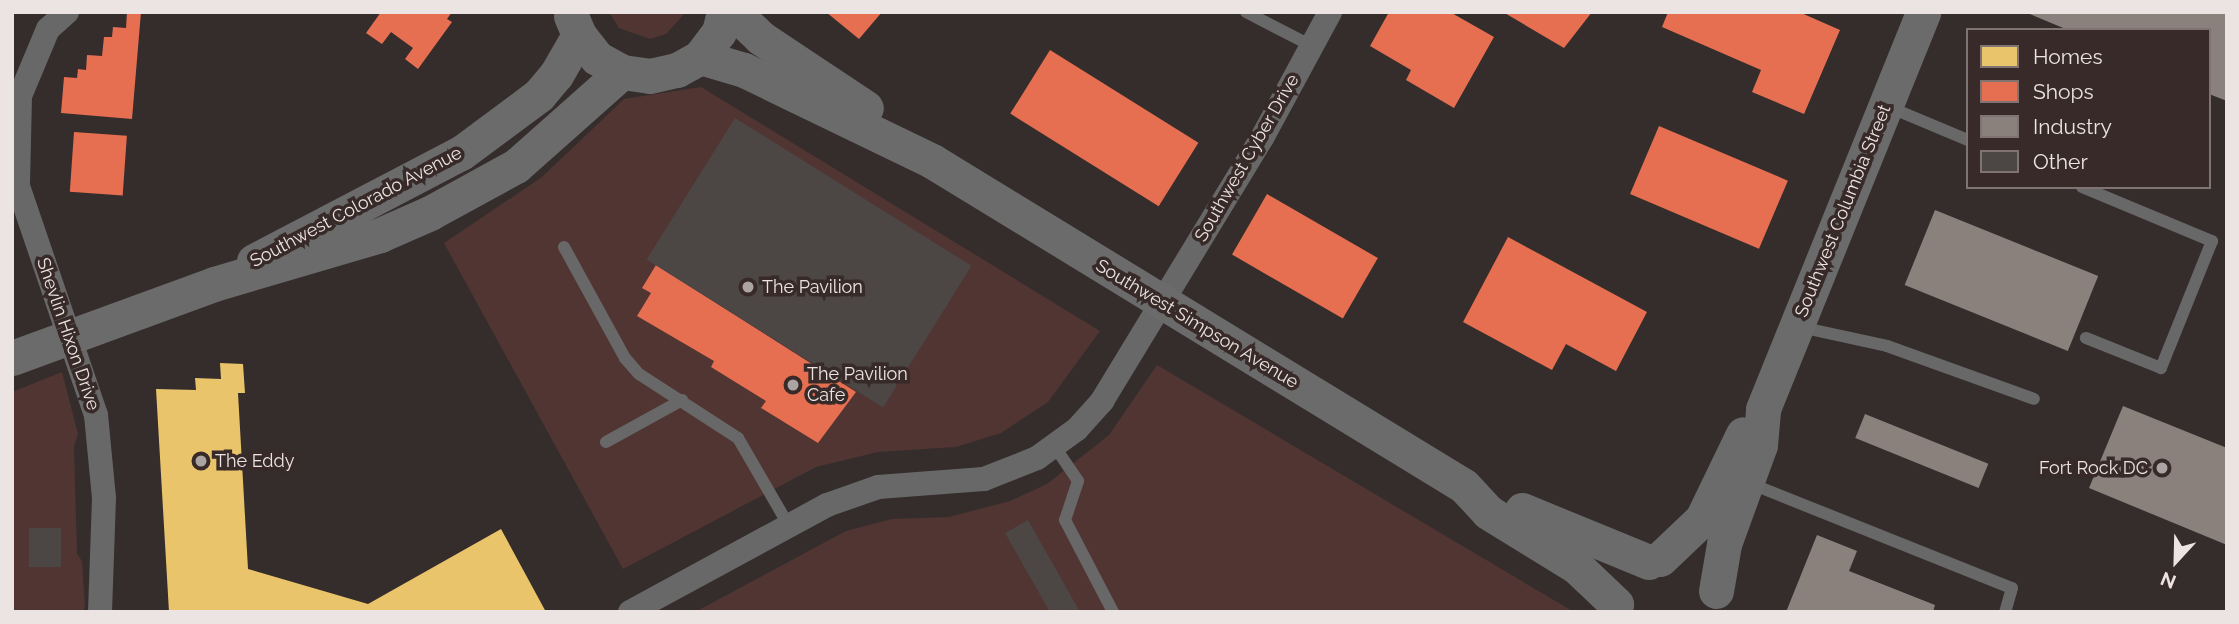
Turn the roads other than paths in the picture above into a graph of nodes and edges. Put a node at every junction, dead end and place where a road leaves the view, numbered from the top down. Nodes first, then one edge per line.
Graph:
1 (67, 12) edge
2 (724, 12) edge
3 (734, 12) edge
4 (1245, 12) edge
5 (1330, 12) edge
6 (1923, 12) edge
7 (40, 20) edge
8 (575, 24) edge
9 (1310, 45) junction
10 (700, 57) junction
11 (622, 72) junction
12 (1885, 105) junction
13 (1966, 139) edge
14 (932, 160) junction
15 (2087, 189) edge
16 (564, 247) dead end
17 (214, 284) junction
18 (1161, 302) junction
19 (1797, 326) junction
20 (2086, 338) dead end
21 (20, 355) edge
22 (2034, 399) dead end
23 (682, 400) junction
24 (1763, 409) junction
25 (606, 442) dead end
26 (1055, 447) junction
27 (1747, 482) junction
28 (1464, 486) junction
29 (789, 526) junction
30 (1655, 560) junction
31 (1719, 606) edge
32 (1616, 608) edge
33 (100, 612) edge
34 (630, 612) edge
35 (1113, 612) edge
36 (2005, 612) edge

1 - 7 street
2 - 10 street
3 - 14 street, Southwest Simpson Avenue
4 - 9 lane
5 - 9 street, Southwest Cyber Drive
6 - 12 street, Southwest Columbia Street
7 - 33 street, Shevlin Hixon Drive
8 - 11 street
8 - 17 street, Southwest Colorado Avenue
9 - 18 street, Southwest Cyber Drive
10 - 11 street
10 - 14 street, Southwest Simpson Avenue
11 - 17 street, Southwest Colorado Avenue
12 - 13 lane
12 - 19 street, Southwest Columbia Street
14 - 18 street, Southwest Simpson Avenue
15 - 20 lane
16 - 23 lane
17 - 21 street, Southwest Colorado Avenue
18 - 26 street, Southwest Cyber Drive
18 - 28 street, Southwest Simpson Avenue
19 - 22 lane
19 - 24 street, Southwest Columbia Street
23 - 25 lane
23 - 29 lane
24 - 27 street, Southwest Columbia Street
24 - 30 street, Southwest Columbia Street
26 - 29 street
26 - 35 lane
27 - 31 street, Southwest Columbia Street
27 - 36 lane
28 - 30 street, Southwest Simpson Avenue
28 - 32 street, Southwest Simpson Avenue
29 - 34 street
30 - 31 street, Southwest Simpson Avenue
30 - 32 street, Southwest Columbia Street

